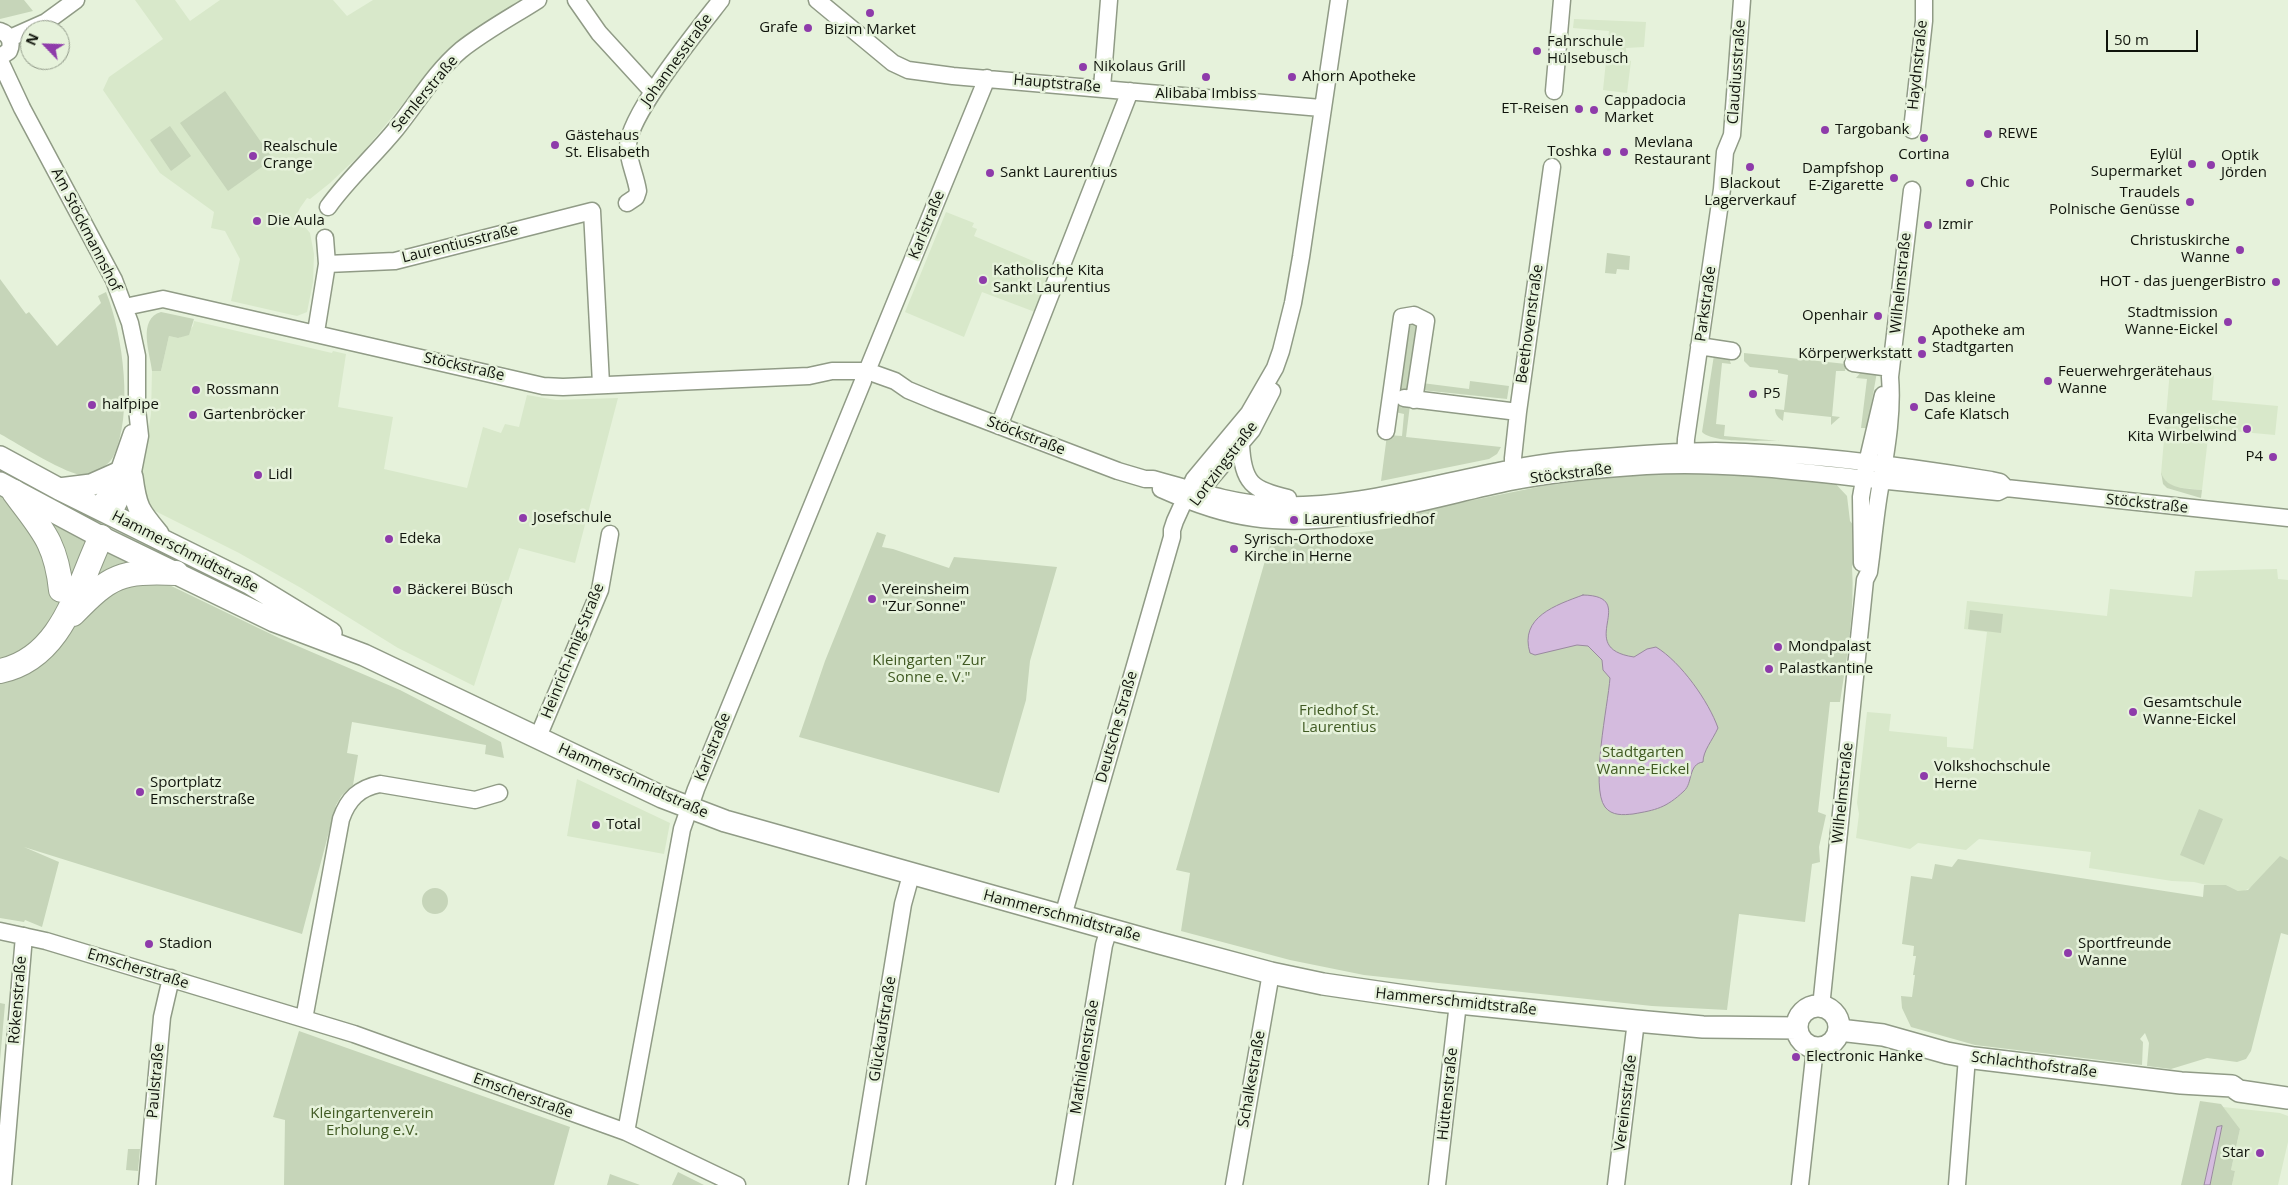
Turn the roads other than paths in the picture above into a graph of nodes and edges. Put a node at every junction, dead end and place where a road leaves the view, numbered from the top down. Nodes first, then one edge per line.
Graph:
1 (76, 0) edge
2 (538, 0) edge
3 (576, 0) edge
4 (721, 0) edge
5 (817, 0) edge
6 (1109, 0) edge
7 (1338, 0) edge
8 (1562, 0) edge
9 (1742, 0) edge
10 (1924, 0) edge
11 (5, 34) edge
12 (0, 57) edge
13 (0, 61) edge
14 (987, 78) junction
15 (1102, 88) junction
16 (1130, 91) junction
17 (1554, 91) dead end
18 (653, 92) junction
19 (1321, 108) junction
20 (1912, 130) dead end
21 (1729, 143) joint
22 (1552, 167) dead end
23 (1912, 190) dead end
24 (627, 203) dead end
25 (328, 207) dead end
26 (325, 238) dead end
27 (326, 264) junction
28 (125, 307) junction
29 (316, 332) junction
30 (1699, 346) junction
31 (1732, 351) dead end
32 (1853, 363) dead end
33 (1275, 368) junction
34 (1891, 372) junction
35 (865, 376) junction
36 (601, 384) junction
37 (1391, 397) junction
38 (1414, 400) junction
39 (1518, 412) junction
40 (999, 426) junction
41 (1386, 431) dead end
42 (1241, 445) junction
43 (0, 457) edge
44 (1685, 459) junction
45 (1865, 470) junction
46 (1883, 472) junction
47 (125, 475) junction
48 (1513, 475) junction
49 (7, 488) edge
50 (59, 489) junction
51 (1192, 495) junction
52 (1299, 504) junction
53 (105, 512) junction
54 (2288, 518) edge
55 (94, 533) junction
56 (610, 534) dead end
57 (1172, 537) joint
58 (165, 541) junction
59 (176, 573) junction
60 (1865, 580) junction
61 (61, 590) junction
62 (61, 626) junction
63 (364, 655) junction
64 (0, 661) edge
65 (0, 671) edge
66 (538, 737) junction
67 (498, 793) dead end
68 (689, 808) junction
69 (911, 875) junction
70 (1063, 916) junction
71 (1109, 929) junction
72 (0, 931) edge
73 (24, 936) junction
74 (1271, 973) junction
75 (171, 978) junction
76 (1458, 1003) junction
77 (1821, 1007) junction
78 (304, 1019) junction
79 (1636, 1021) junction
80 (1797, 1028) junction
81 (1839, 1030) junction
82 (1816, 1048) junction
83 (1967, 1057) junction
84 (2232, 1086) junction
85 (2288, 1086) edge
86 (2288, 1098) edge
87 (626, 1132) junction
88 (3, 1185) edge
89 (147, 1185) edge
90 (736, 1185) edge
91 (857, 1185) edge
92 (1064, 1185) edge
93 (1234, 1185) edge
94 (1437, 1185) edge
95 (1616, 1185) edge
96 (1800, 1185) edge
97 (1957, 1185) edge

1 - 11 street
2 - 25 street, Semlerstraße
3 - 18 street
4 - 18 street, Johannesstraße
5 - 14 street, Hauptstraße
6 - 15 street
7 - 19 street, Lortzingstraße
8 - 17 street
9 - 21 street, Claudiusstraße
10 - 20 street, Haydnstraße
11 - 12 street
13 - 28 street, Am Stöckmannshof
14 - 15 street, Hauptstraße
14 - 35 street, Karlstraße
15 - 16 street, Hauptstraße
16 - 19 street, Hauptstraße
16 - 40 street
18 - 24 street, Johannesstraße
19 - 33 street, Lortzingstraße
21 - 30 street, Parkstraße
22 - 39 street, Beethovenstraße
23 - 34 street, Wilhelmstraße
26 - 27 street
27 - 29 street
27 - 36 street, Laurentiusstraße
28 - 29 street, Stöckstraße
28 - 47 street, Am Stöckmannshof
29 - 36 street, Stöckstraße
30 - 31 street
30 - 44 street, Parkstraße
32 - 34 street
33 - 42 street, Lortzingstraße
33 - 51 street, Lortzingstraße
34 - 45 street, Wilhelmstraße
34 - 46 street, Wilhelmstraße
35 - 36 street, Stöckstraße
35 - 40 street, Stöckstraße
35 - 68 street, Karlstraße
37 - 38 street
37 - 38 street
37 - 41 street
38 - 39 street
39 - 48 street, Beethovenstraße
40 - 51 street, Stöckstraße
42 - 51 street, Lortzingstraße
42 - 52 street, Stöckstraße
43 - 50 main road, Hammerschmidtstraße
44 - 45 street, Stöckstraße
44 - 48 street, Stöckstraße
45 - 46 street, Stöckstraße
45 - 60 street, Wilhelmstraße
46 - 54 street, Stöckstraße
46 - 60 street, Wilhelmstraße
47 - 50 main road
47 - 53 street, Am Stöckmannshof
47 - 58 main road
48 - 51 street, Stöckstraße
48 - 52 street, Stöckstraße
49 - 55 main road, Hammerschmidtstraße
49 - 61 highway
50 - 53 main road, Hammerschmidtstraße
51 - 52 street, Stöckstraße
51 - 57 street, Lortzingstraße
53 - 55 main road
53 - 58 main road, Hammerschmidtstraße
55 - 59 main road, Hammerschmidtstraße
55 - 61 highway
55 - 62 highway
56 - 66 street, Heinrich-Imig-Straße
57 - 70 street, Deutsche Straße
58 - 63 main road, Hammerschmidtstraße
59 - 62 highway
59 - 63 main road, Hammerschmidtstraße
60 - 77 street, Wilhelmstraße
61 - 64 highway
62 - 65 highway
63 - 66 main road, Hammerschmidtstraße
66 - 68 main road, Hammerschmidtstraße
67 - 78 street
68 - 69 main road, Hammerschmidtstraße
68 - 87 street, Karlstraße
69 - 70 main road, Hammerschmidtstraße
69 - 91 street, Glückaufstraße
70 - 71 main road, Hammerschmidtstraße
71 - 74 main road, Hammerschmidtstraße
71 - 92 street, Mathildenstraße
72 - 73 street, Emscherstraße
73 - 75 street, Emscherstraße
73 - 88 street, Rökenstraße
74 - 76 main road, Hammerschmidtstraße
74 - 93 street, Schalkestraße
75 - 78 street, Emscherstraße
75 - 89 street, Paulstraße
76 - 79 main road, Hammerschmidtstraße
76 - 94 street, Hüttenstraße
77 - 80 main road
77 - 81 main road
78 - 87 street, Emscherstraße
79 - 80 main road, Hammerschmidtstraße
79 - 95 street, Vereinsstraße
80 - 82 main road
81 - 82 main road
81 - 83 main road, Schlachthofstraße
82 - 96 street
83 - 84 main road, Schlachthofstraße
83 - 97 street
84 - 85 main road, Schlachthofstraße
84 - 86 main road, Schlachthofstraße
87 - 90 street, Emscherstraße

